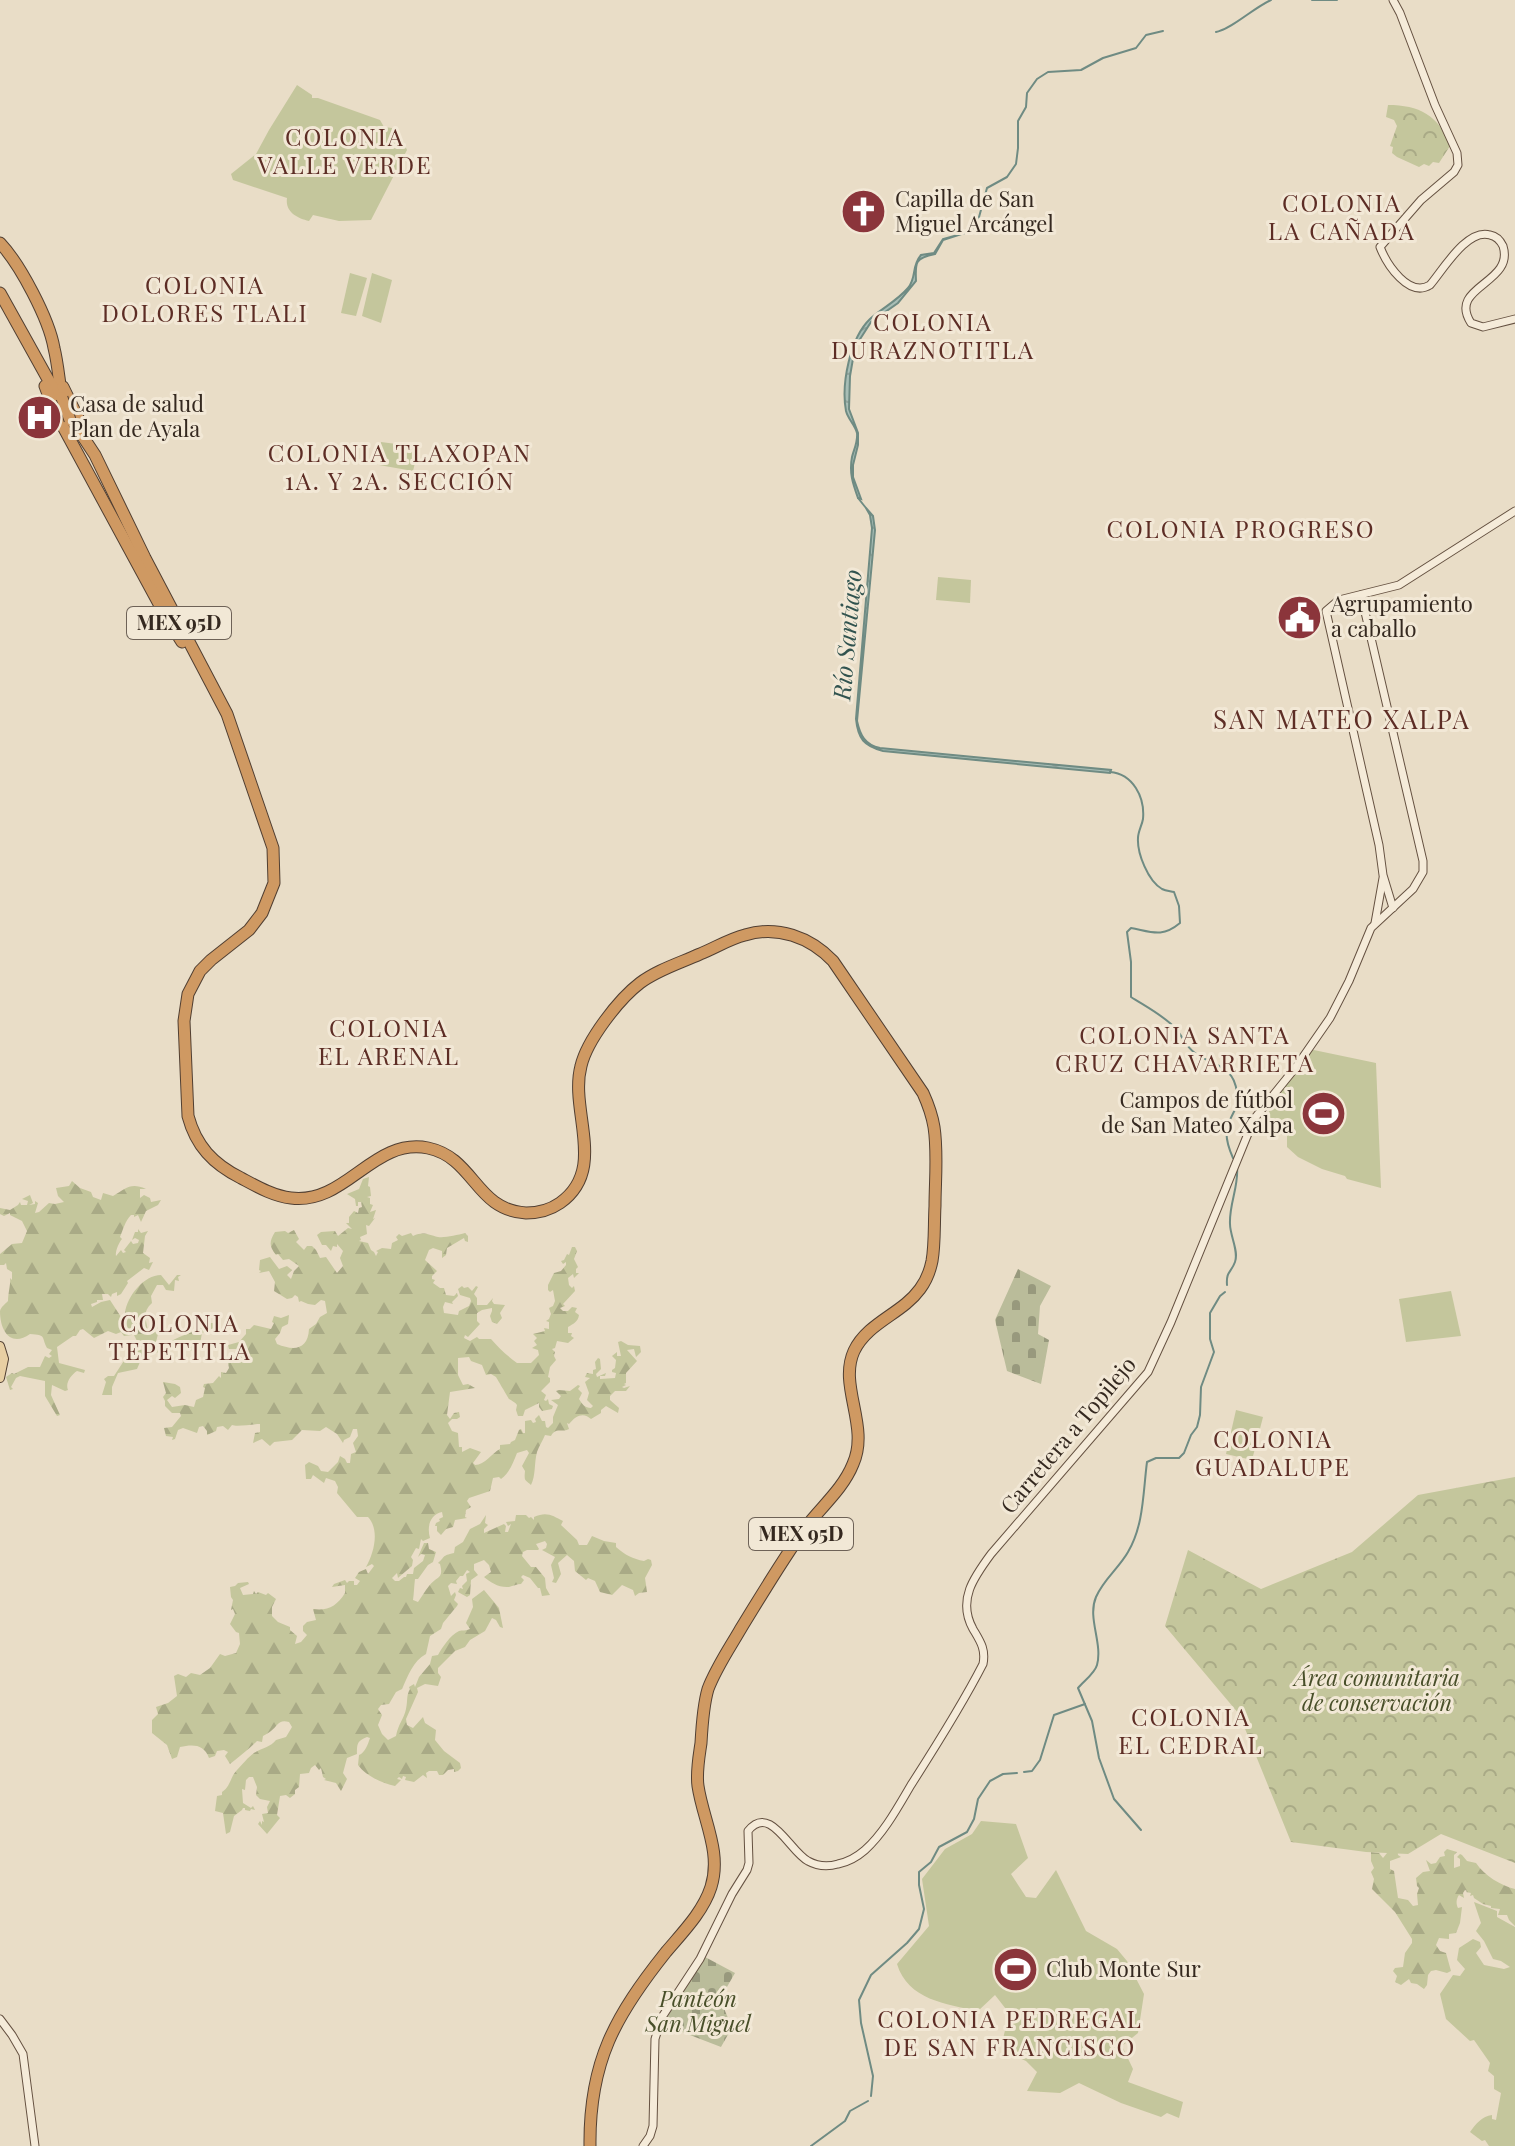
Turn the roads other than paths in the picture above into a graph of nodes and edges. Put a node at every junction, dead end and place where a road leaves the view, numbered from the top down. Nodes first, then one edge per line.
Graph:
1 (1393, 0) edge
2 (0, 245) edge
3 (0, 293) edge
4 (0, 305) edge
5 (1515, 319) edge
6 (63, 385) dead end
7 (60, 399) junction
8 (90, 454) junction
9 (1515, 511) edge
10 (1361, 595) junction
11 (181, 640) junction
12 (1383, 875) junction
13 (1393, 908) junction
14 (1375, 923) junction
15 (0, 1346) edge
16 (0, 1378) edge
17 (0, 2019) edge
18 (35, 2146) edge
19 (587, 2146) edge
20 (643, 2146) edge

1 - 5 main road
2 - 7 highway
3 - 8 highway, MEX 95D
4 - 11 highway, MEX 95D
6 - 8 highway
7 - 8 highway, bridge
7 - 11 highway, bridge
8 - 19 highway, MEX 95D
9 - 10 main road
10 - 12 main road
10 - 13 main road
11 - 19 highway, MEX 95D
12 - 13 main road
12 - 14 main road
13 - 14 main road
14 - 20 main road, Carretera a Topilejo
15 - 16 main road
17 - 18 main road

